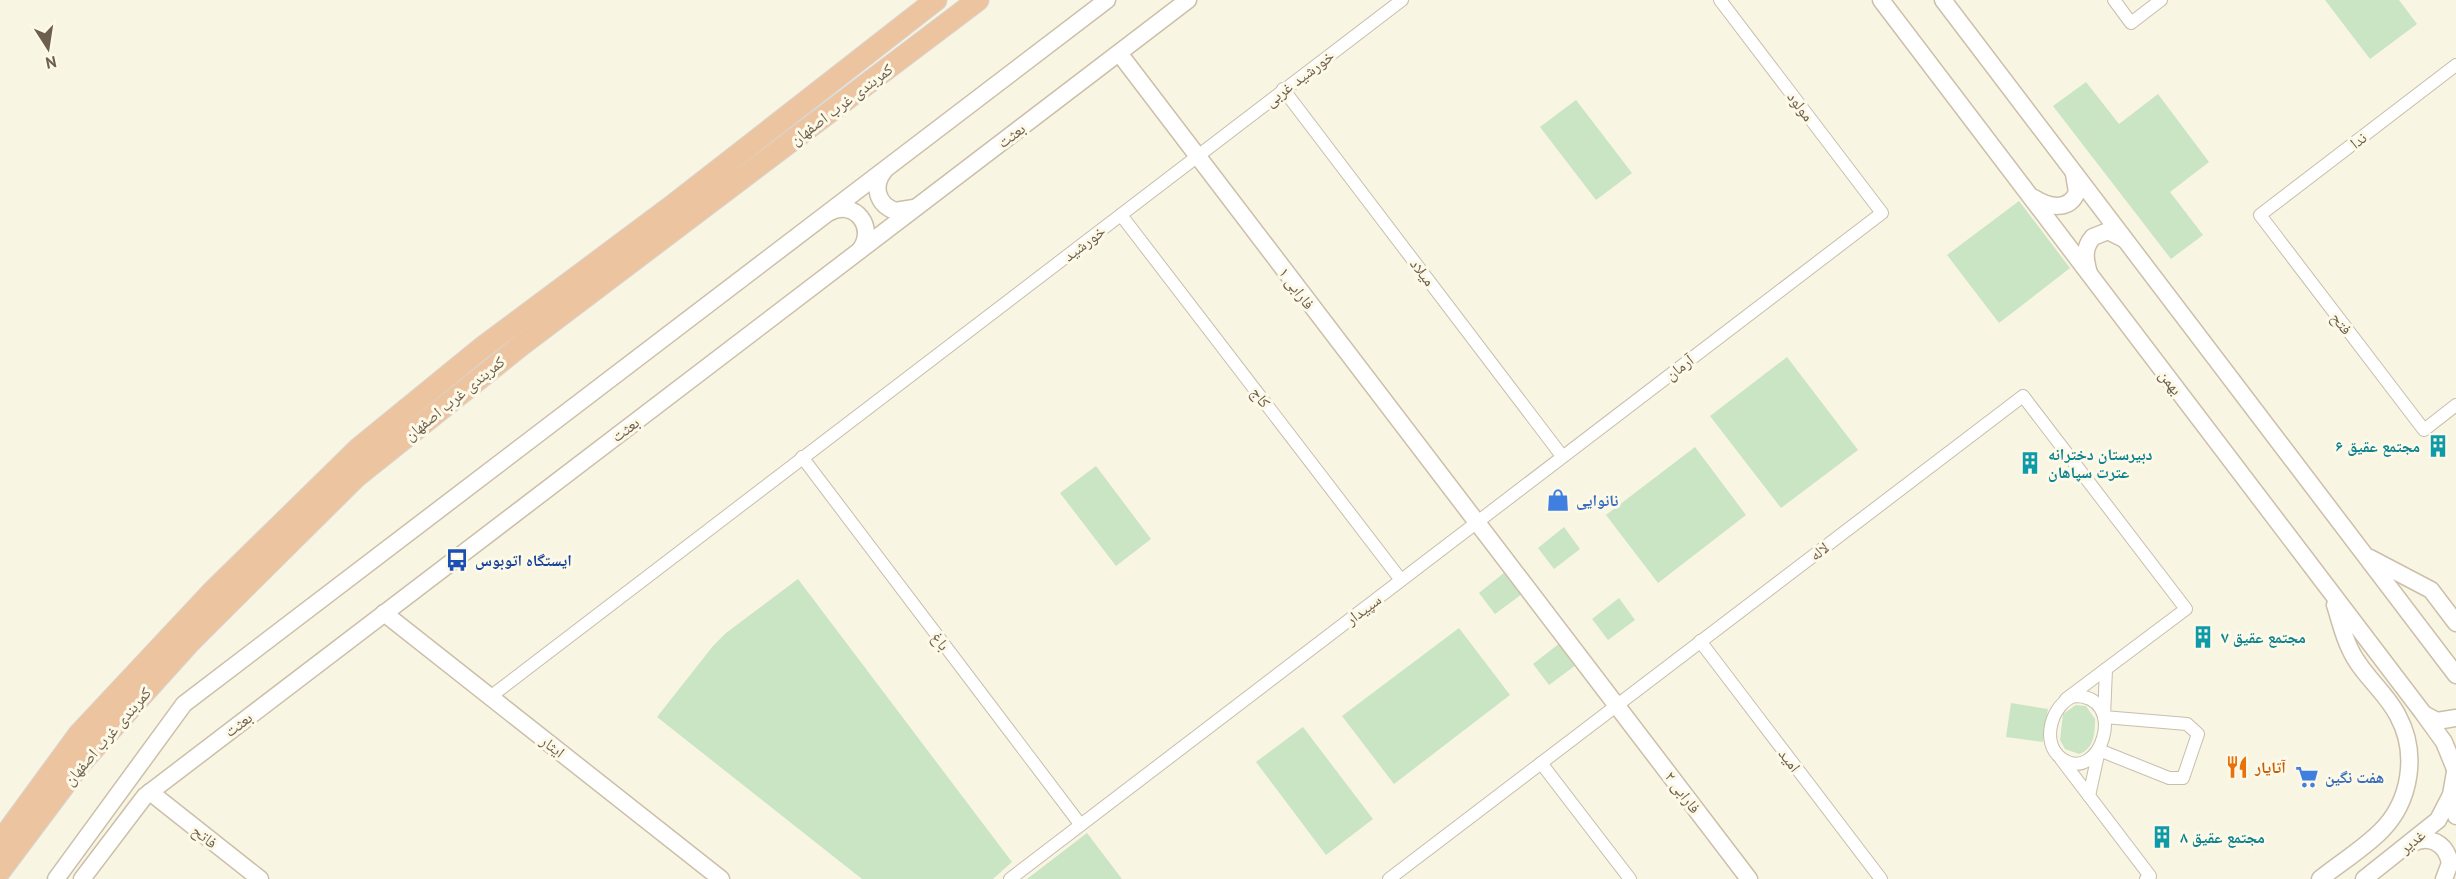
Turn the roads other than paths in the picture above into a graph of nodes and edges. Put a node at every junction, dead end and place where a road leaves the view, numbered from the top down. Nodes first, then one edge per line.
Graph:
1 (936, 0) edge
2 (978, 0) edge
3 (1107, 0) edge
4 (1188, 0) edge
5 (1402, 0) edge
6 (1720, 0) edge
7 (1881, 0) edge
8 (1943, 0) edge
9 (2114, 0) edge
10 (2161, 0) edge
11 (1119, 53) junction
12 (2456, 65) edge
13 (1283, 89) junction
14 (1197, 156) junction
15 (886, 168) junction
16 (2072, 169) junction
17 (2031, 196) junction
18 (916, 207) junction
19 (1882, 213) joint
20 (827, 214) junction
21 (1121, 215) junction
22 (2260, 215) joint
23 (2128, 241) junction
24 (857, 252) junction
25 (2090, 274) junction
26 (2456, 405) edge
27 (1562, 456) junction
28 (802, 457) junction
29 (1477, 522) junction
30 (2367, 556) junction
31 (1401, 580) junction
32 (2329, 591) junction
33 (384, 613) junction
34 (2456, 623) edge
35 (1700, 641) junction
36 (2106, 669) junction
37 (2456, 675) edge
38 (490, 697) junction
39 (2066, 699) junction
40 (1616, 705) junction
41 (2423, 713) junction
42 (2104, 717) junction
43 (2456, 718) edge
44 (2099, 750) junction
45 (2058, 756) junction
46 (1541, 763) junction
47 (2455, 768) edge
48 (150, 792) junction
49 (2451, 795) junction
50 (2089, 796) junction
51 (2456, 816) edge
52 (1080, 824) junction
53 (0, 842) edge
54 (2410, 844) junction
55 (0, 871) edge
56 (2456, 872) edge
57 (256, 878) edge
58 (2148, 878) edge
59 (56, 879) edge
60 (82, 879) edge
61 (721, 879) edge
62 (1010, 879) edge
63 (1389, 879) edge
64 (1630, 879) edge
65 (1749, 879) edge
66 (1881, 879) edge
67 (2320, 879) edge
68 (2364, 879) edge
69 (2445, 879) edge

1 - 53 highway, کمربندی غرب اصفهان
2 - 55 highway, کمربندی غرب اصفهان
3 - 15 main road
4 - 11 main road, بعثت
5 - 13 street, خورشید غربی
6 - 19 street, مولود
7 - 17 main road, بهمن
8 - 16 main road
9 - 10 street
11 - 14 main road, فارابی ۱
11 - 18 main road, بعثت
12 - 22 street, ندا
13 - 14 street, خورشید غربی
13 - 27 street, میلاد
14 - 21 street, خورشید
14 - 29 main road, فارابی ۱
15 - 18 main road
15 - 20 main road
16 - 17 main road
16 - 23 main road
17 - 25 main road, بهمن
18 - 24 main road, بعثت
19 - 27 street, آرمان
20 - 24 main road
20 - 59 main road
21 - 28 street, خورشید
21 - 31 street, کاج
22 - 26 street, فتح
23 - 25 main road
23 - 30 main road
24 - 33 main road, بعثت
25 - 32 main road, بهمن
27 - 29 street, آرمان
28 - 38 street, خورشید
28 - 52 street, باغ
29 - 31 street, سپیدار
29 - 40 main road, فارابی ۱
30 - 34 main road
30 - 37 main road
31 - 52 street, سپیدار
32 - 41 main road, بهمن
32 - 67 main road
33 - 38 main road, ایثار
33 - 48 main road, بعثت
35 - 36 street, لاله
35 - 40 street, لاله
35 - 66 street, امید
36 - 39 street
36 - 42 street
38 - 61 main road, ایثار
39 - 42 street
39 - 45 street
40 - 46 street, لاله
40 - 65 main road, فارابی ۲
41 - 43 main road
41 - 47 main road, بهمن
42 - 44 street
42 - 44 street
44 - 45 street
44 - 50 street
45 - 50 street
46 - 63 street, لاله
46 - 64 street
47 - 49 main road
48 - 57 main road, فاتح
48 - 60 main road, بعثت
49 - 51 main road
49 - 54 main road, غدیر
50 - 58 street
52 - 62 street, سپیدار
54 - 68 main road, غدیر
54 - 69 main road
56 - 69 main road

